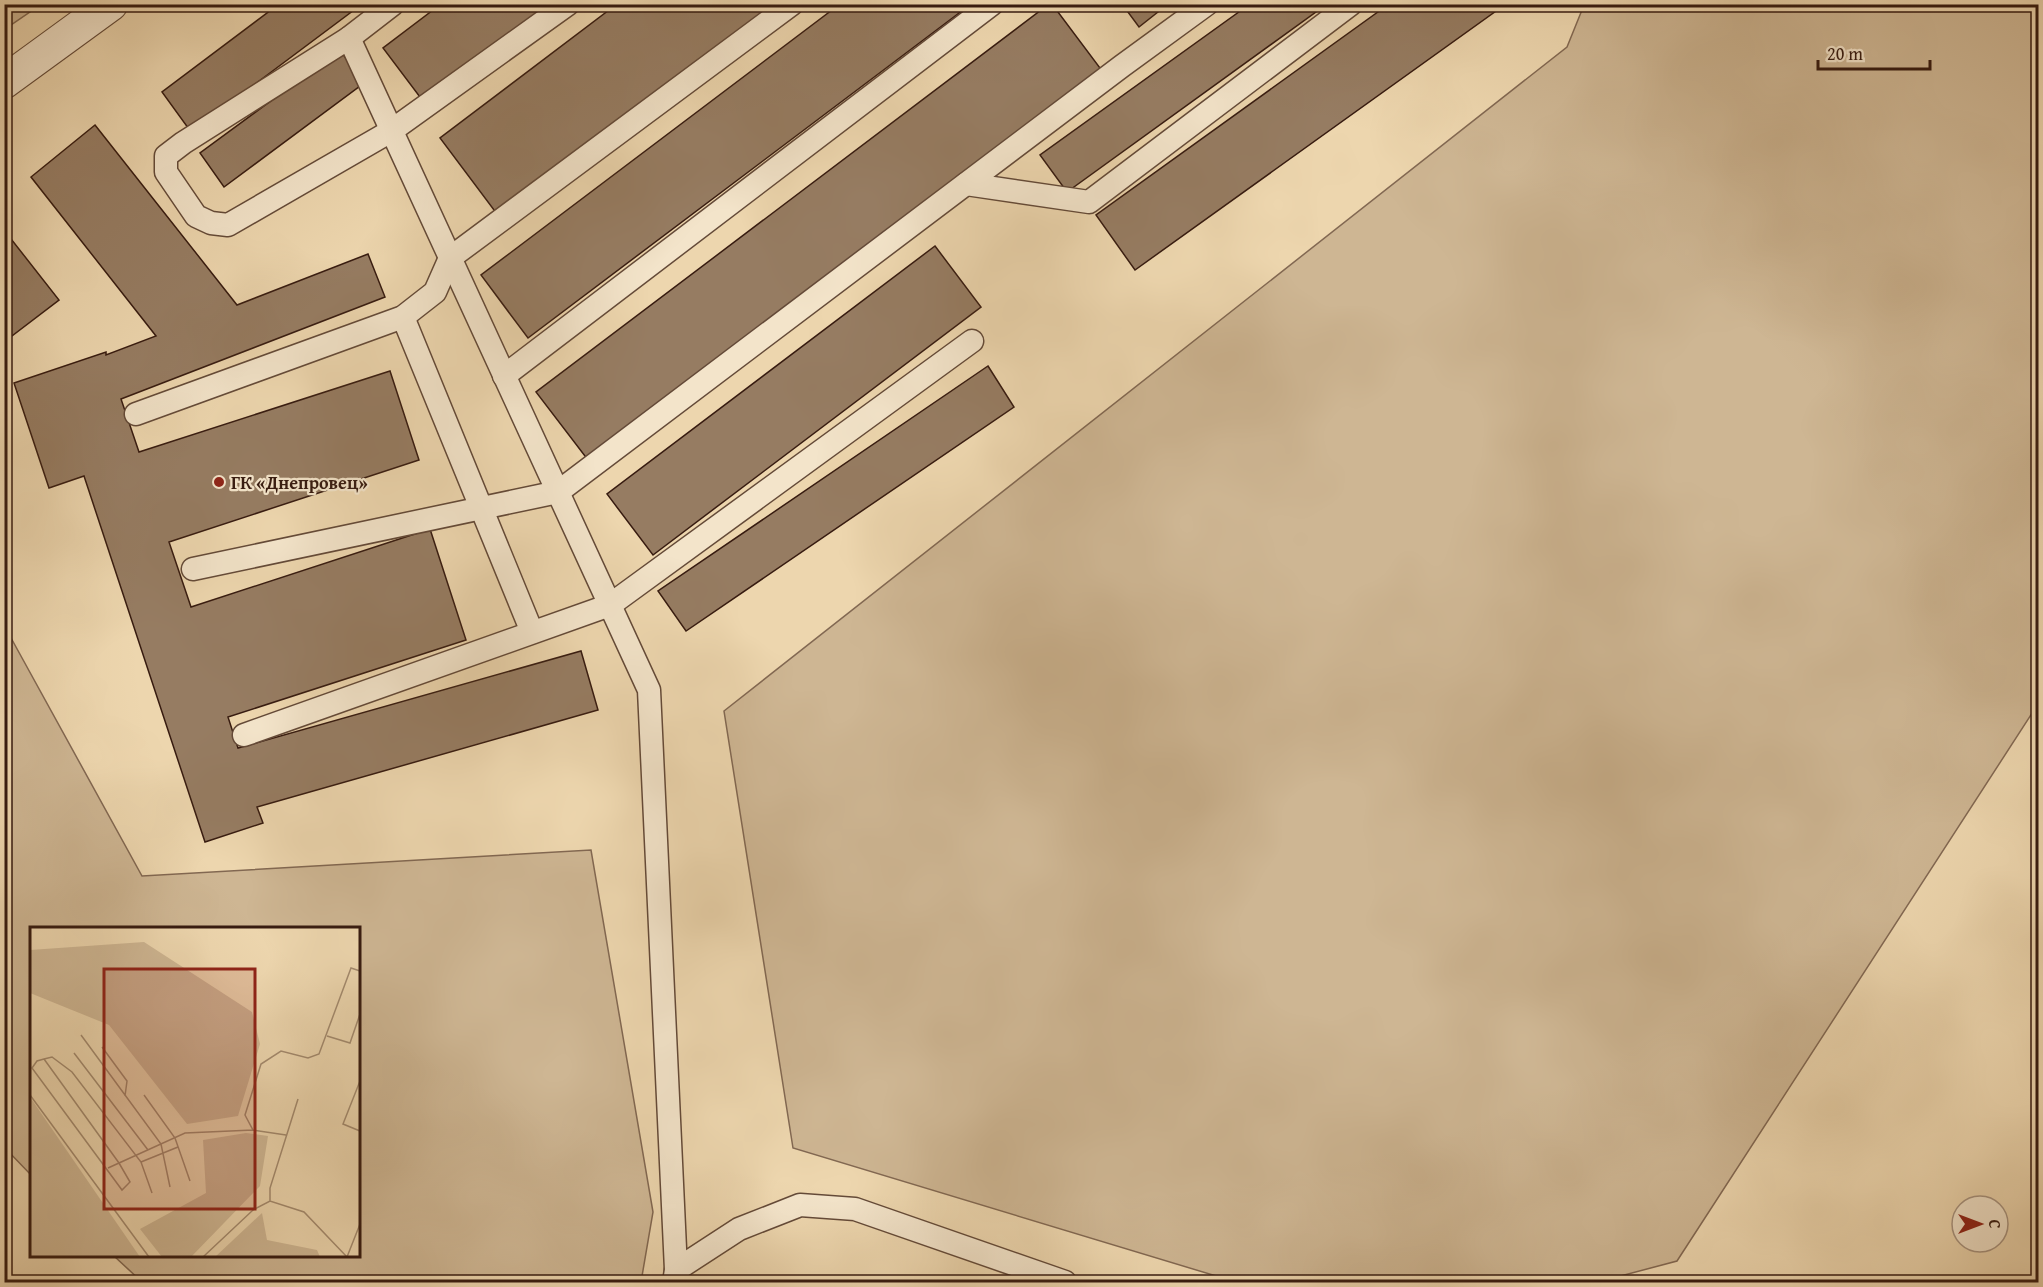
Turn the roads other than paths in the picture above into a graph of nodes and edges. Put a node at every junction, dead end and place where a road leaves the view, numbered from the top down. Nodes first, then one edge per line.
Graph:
1 (111, 4) edge
2 (393, 4) edge
3 (568, 4) edge
4 (792, 4) edge
5 (992, 4) edge
6 (1207, 4) edge
7 (1351, 4) edge
8 (349, 38) junction
9 (4, 82) edge
10 (391, 131) junction
11 (966, 184) junction
12 (450, 258) junction
13 (403, 317) junction
14 (972, 341) dead end
15 (504, 376) junction
16 (136, 414) dead end
17 (558, 492) junction
18 (480, 508) junction
19 (193, 569) dead end
20 (610, 605) junction
21 (532, 632) junction
22 (244, 735) dead end
23 (675, 1276) edge
24 (1065, 1282) edge

1 - 9 street
2 - 8 lane
3 - 10 lane
4 - 12 lane
5 - 15 lane
6 - 11 lane
7 - 11 lane
8 - 10 lane
8 - 10 lane
10 - 12 lane
11 - 17 lane
12 - 13 lane
12 - 15 lane
13 - 16 lane
13 - 18 lane
14 - 20 lane
15 - 17 lane
17 - 18 lane
17 - 20 lane
18 - 19 lane
18 - 21 lane
20 - 21 lane
20 - 23 lane
21 - 22 lane
23 - 24 lane

